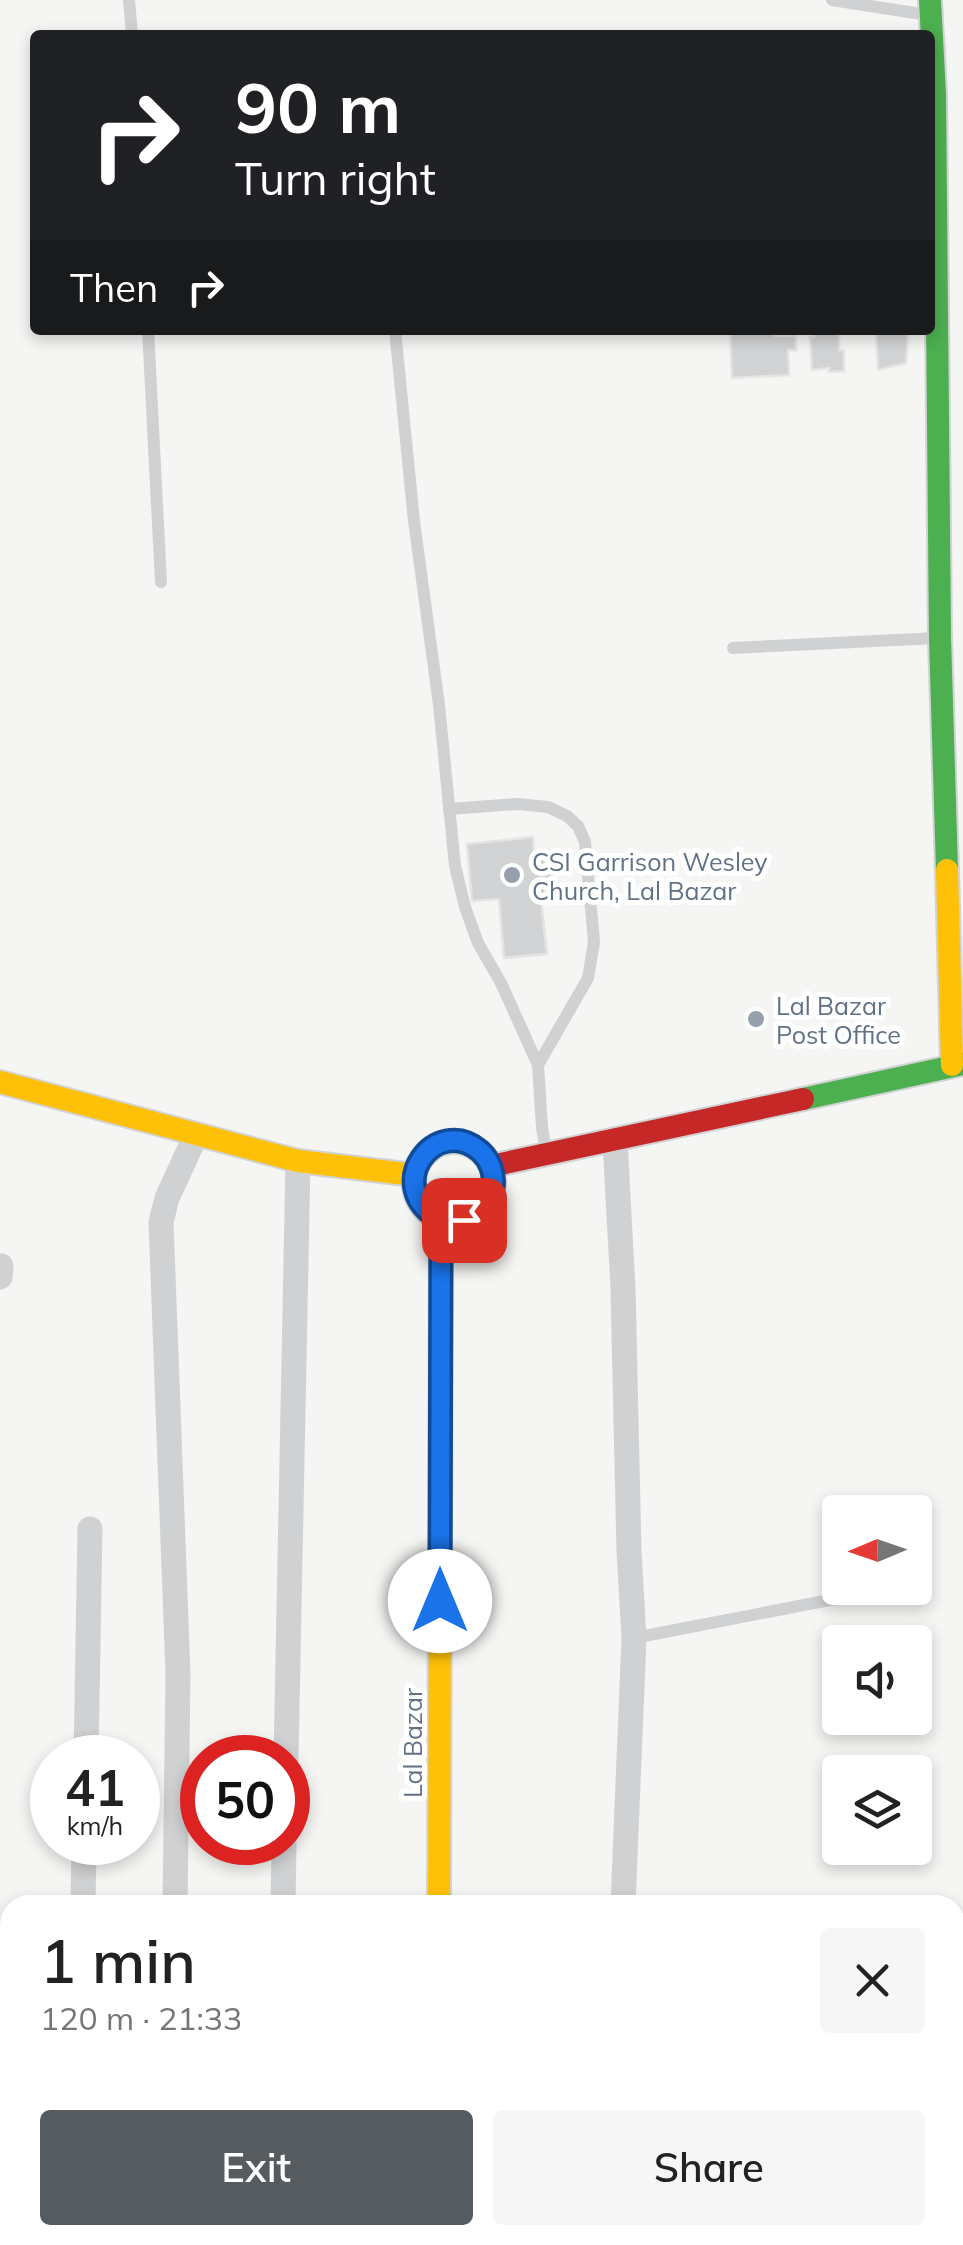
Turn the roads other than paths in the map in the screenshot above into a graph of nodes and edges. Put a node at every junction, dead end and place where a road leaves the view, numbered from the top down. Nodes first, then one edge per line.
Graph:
1 (130, 0) edge
2 (832, 0) edge
3 (930, 8) edge
4 (132, 30) edge
5 (148, 335) edge
6 (395, 335) edge
7 (935, 335) edge
8 (161, 582) dead end
9 (940, 638) junction
10 (733, 648) dead end
11 (450, 809) junction
12 (958, 1064) edge
13 (538, 1065) junction
14 (0, 1082) edge
15 (196, 1135) junction
16 (615, 1140) junction
17 (547, 1152) junction
18 (298, 1161) junction
19 (490, 1166) junction
20 (414, 1174) junction
21 (441, 1220) junction
22 (1, 1266) edge
23 (0, 1277) edge
24 (90, 1529) dead end
25 (822, 1601) edge
26 (634, 1638) junction
27 (86, 1735) edge
28 (286, 1735) edge
29 (84, 1865) edge
30 (284, 1865) edge
31 (83, 1895) edge
32 (176, 1895) edge
33 (283, 1895) edge
34 (438, 1895) edge
35 (623, 1895) edge

1 - 4 lane
2 - 3 lane
5 - 8 lane
6 - 11 lane
7 - 9 main road
9 - 10 lane
9 - 12 main road
11 - 13 lane
11 - 13 lane
12 - 16 main road
13 - 17 lane
14 - 15 main road
15 - 18 main road
15 - 32 street
16 - 17 main road
16 - 26 street
17 - 19 main road
18 - 20 main road
18 - 28 street
19 - 20 main road
19 - 21 main road
20 - 21 main road
21 - 34 main road, Lal Bazar
22 - 23 street
24 - 27 street
25 - 26 lane
26 - 35 street
29 - 31 street
30 - 33 street

